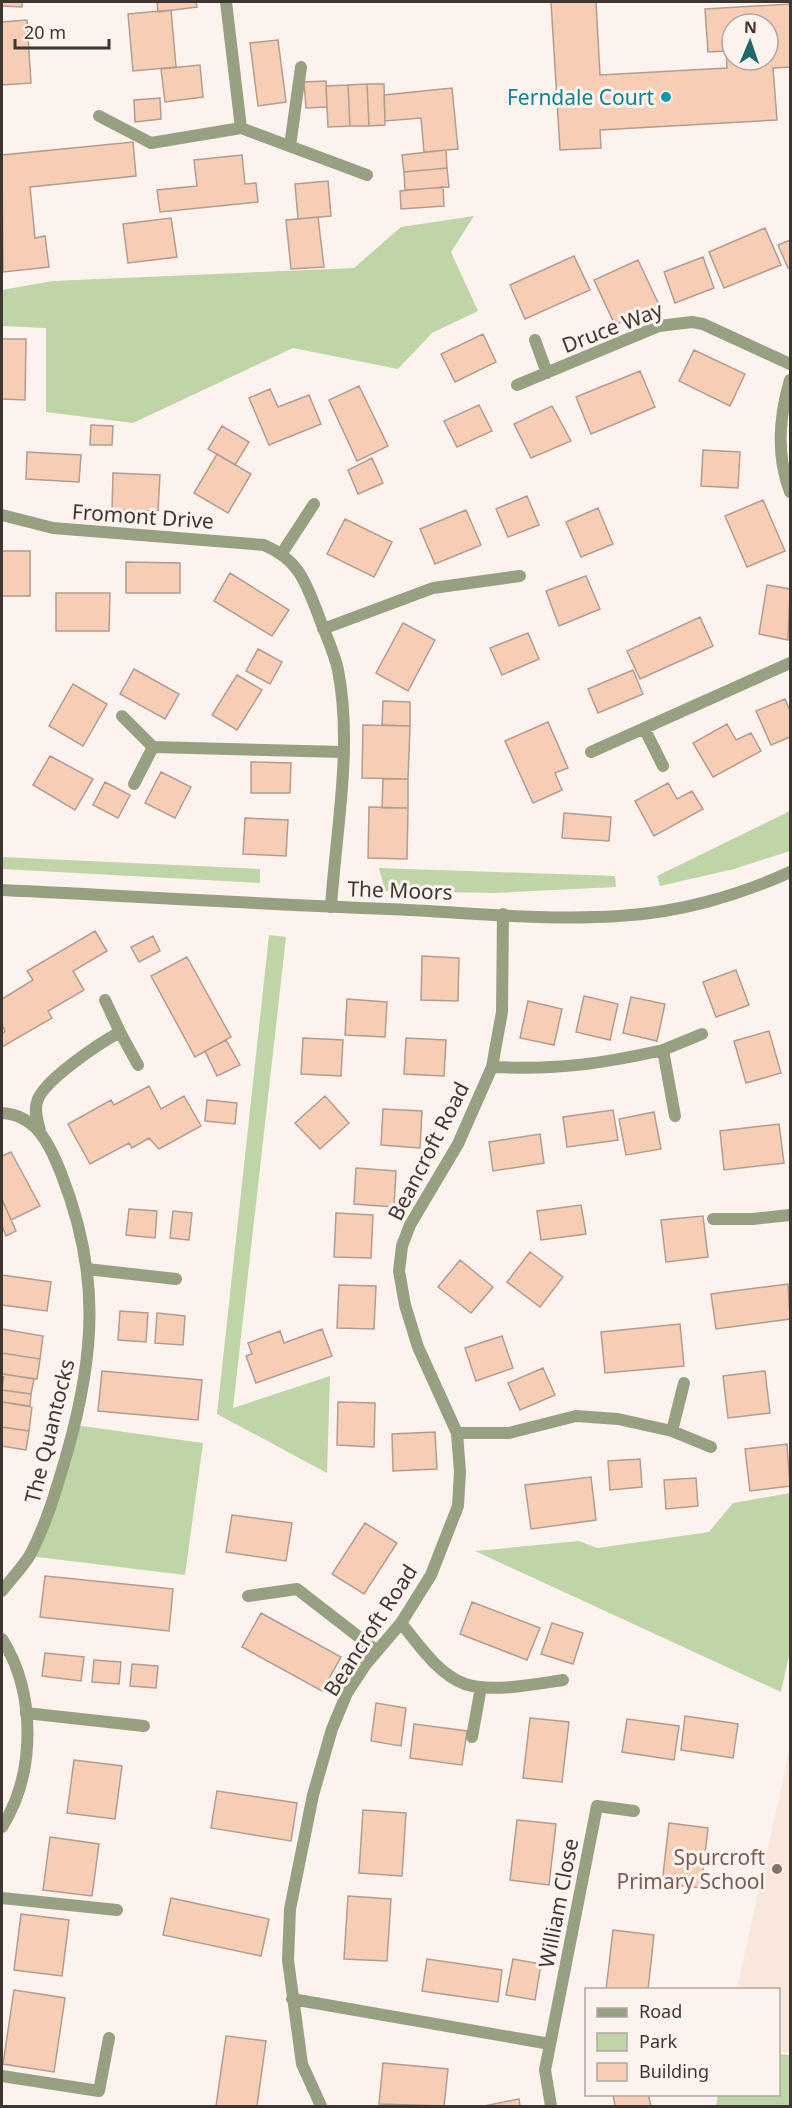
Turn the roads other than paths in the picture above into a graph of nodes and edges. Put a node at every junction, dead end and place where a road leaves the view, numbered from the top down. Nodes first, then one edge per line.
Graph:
1 (226, 2) edge
2 (301, 67) dead end
3 (99, 116) dead end
4 (241, 128) junction
5 (290, 146) junction
6 (366, 175) dead end
7 (535, 340) dead end
8 (790, 364) edge
9 (547, 373) junction
10 (790, 380) edge
11 (517, 385) dead end
12 (790, 492) edge
13 (314, 504) dead end
14 (2, 515) edge
15 (282, 553) junction
16 (520, 576) dead end
17 (323, 628) junction
18 (790, 663) edge
19 (122, 716) dead end
20 (645, 728) junction
21 (153, 747) junction
22 (344, 752) junction
23 (591, 752) dead end
24 (663, 766) dead end
25 (134, 784) dead end
26 (790, 872) edge
27 (2, 890) edge
28 (331, 907) junction
29 (503, 914) junction
30 (105, 1000) dead end
31 (120, 1032) junction
32 (702, 1034) dead end
33 (663, 1050) junction
34 (138, 1065) dead end
35 (492, 1067) junction
36 (2, 1113) edge
37 (675, 1116) dead end
38 (40, 1132) junction
39 (790, 1215) edge
40 (713, 1219) dead end
41 (87, 1269) junction
42 (176, 1279) dead end
43 (684, 1383) dead end
44 (672, 1431) junction
45 (457, 1433) junction
46 (711, 1447) dead end
47 (2, 1591) edge
48 (248, 1596) dead end
49 (401, 1623) junction
50 (2, 1639) edge
51 (377, 1651) junction
52 (563, 1680) dead end
53 (481, 1687) junction
54 (26, 1713) junction
55 (144, 1726) dead end
56 (472, 1737) dead end
57 (634, 1811) dead end
58 (2, 1827) edge
59 (2, 1898) edge
60 (117, 1910) dead end
61 (292, 1999) junction
62 (109, 2038) dead end
63 (550, 2044) junction
64 (2, 2076) edge
65 (321, 2106) edge
66 (551, 2106) edge

1 - 4 street
2 - 5 street
3 - 4 street
4 - 5 street
5 - 6 street
7 - 9 street, Druce Way
8 - 9 street, Druce Way
9 - 11 street, Druce Way
10 - 12 street
13 - 15 street
14 - 15 street, Fromont Drive
15 - 17 street
16 - 17 street
17 - 22 street
18 - 20 street
19 - 21 street
20 - 23 street
20 - 24 street
21 - 22 street
21 - 25 street
22 - 28 street
26 - 29 street, The Moors
27 - 28 street, The Moors
28 - 29 street, The Moors
29 - 35 street, Beancroft Road
30 - 31 street
31 - 34 street
31 - 38 street, The Quantocks
32 - 33 street
33 - 35 street
33 - 37 street
35 - 45 street, Beancroft Road
36 - 38 street, The Quantocks
38 - 41 street, The Quantocks
39 - 40 street
41 - 42 street
41 - 47 street, The Quantocks
43 - 44 street
44 - 45 street
44 - 46 street
45 - 49 street, Beancroft Road
48 - 51 street
49 - 51 street, Beancroft Road
49 - 53 street
50 - 54 street
51 - 61 street, Beancroft Road
52 - 53 street
53 - 56 street
54 - 55 street
54 - 58 street
57 - 63 street, William Close
59 - 60 street
61 - 63 street
61 - 65 street, Beancroft Road
62 - 64 street
63 - 66 street, William Close

